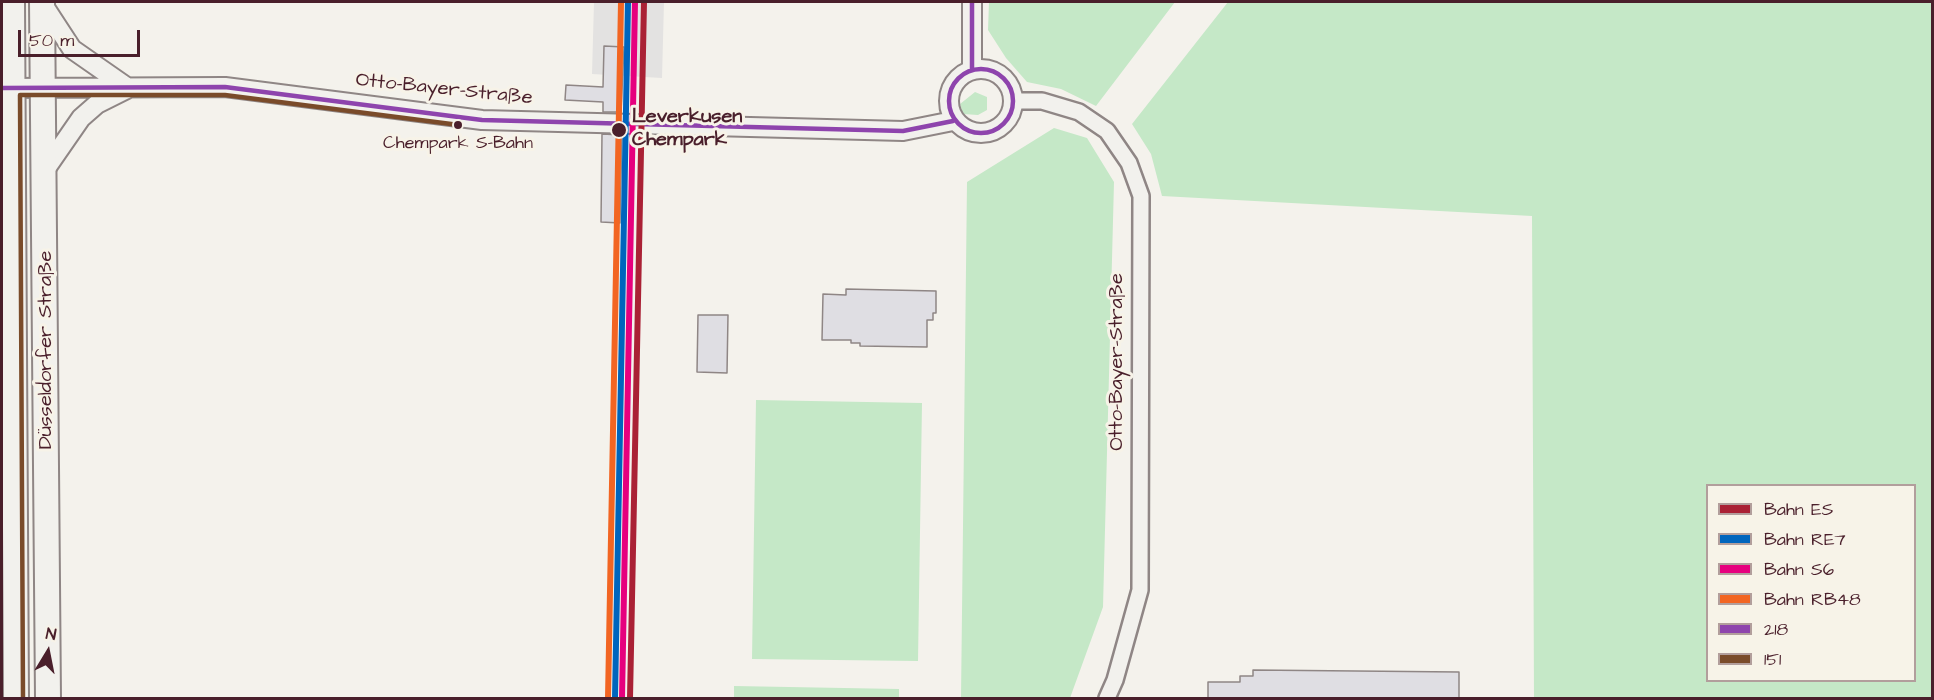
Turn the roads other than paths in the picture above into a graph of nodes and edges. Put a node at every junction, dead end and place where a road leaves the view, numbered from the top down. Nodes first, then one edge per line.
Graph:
1 (11, 2) edge
2 (42, 2) edge
3 (972, 2) edge
4 (2, 20) edge
5 (972, 68) junction
6 (7, 88) edge
7 (44, 88) junction
8 (128, 88) junction
9 (1013, 101) junction
10 (953, 121) junction
11 (45, 170) junction
12 (16, 699) edge
13 (48, 699) edge
14 (1107, 699) edge

1 - 4 street
1 - 6 main road, Düsseldorfer Straße
2 - 7 main road, Düsseldorfer Straße
2 - 8 street
3 - 5 street
5 - 9 street
5 - 10 street
6 - 7 street, Otto-Bayer-Straße
6 - 12 main road, Düsseldorfer Straße
7 - 8 street, Otto-Bayer-Straße
7 - 11 main road, Düsseldorfer Straße
8 - 10 street, Otto-Bayer-Straße
8 - 11 street
9 - 10 street
9 - 14 street, Otto-Bayer-Straße
11 - 13 main road, Düsseldorfer Straße

